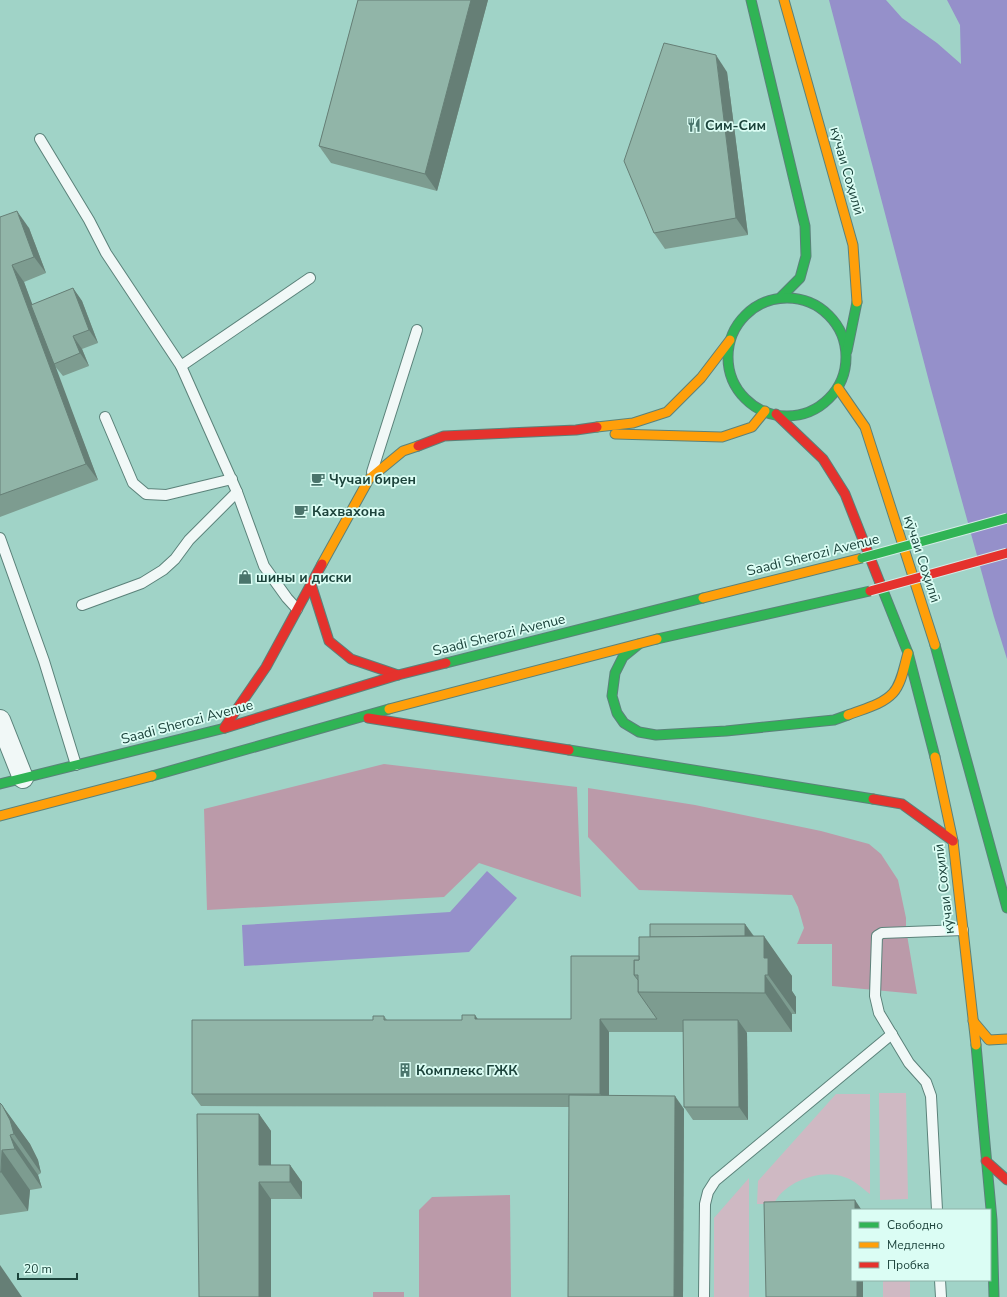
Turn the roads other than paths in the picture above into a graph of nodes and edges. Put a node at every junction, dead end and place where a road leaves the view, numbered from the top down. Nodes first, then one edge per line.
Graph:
1 (751, 0) edge
2 (784, 0) edge
3 (40, 139) dead end
4 (310, 278) dead end
5 (781, 297) junction
6 (417, 330) dead end
7 (730, 340) junction
8 (847, 352) junction
9 (180, 366) junction
10 (838, 388) junction
11 (765, 411) junction
12 (776, 414) junction
13 (105, 417) dead end
14 (576, 430) junction
15 (232, 480) junction
16 (369, 480) junction
17 (237, 492) junction
18 (1007, 518) edge
19 (0, 538) edge
20 (1007, 552) edge
21 (311, 584) junction
22 (82, 604) dead end
23 (297, 610) junction
24 (640, 643) junction
25 (908, 653) junction
26 (398, 675) junction
27 (361, 717) junction
28 (0, 720) edge
29 (224, 728) junction
30 (76, 765) junction
31 (23, 778) junction
32 (0, 784) edge
33 (0, 816) edge
34 (953, 840) junction
35 (1007, 908) edge
36 (963, 930) junction
37 (974, 1021) junction
38 (892, 1034) junction
39 (1007, 1039) edge
40 (986, 1160) junction
41 (1007, 1180) edge
42 (937, 1209) edge
43 (990, 1209) edge
44 (991, 1220) edge
45 (940, 1281) edge
46 (704, 1297) edge
47 (941, 1297) edge
48 (994, 1297) edge

1 - 5 main road
2 - 8 main road, кӯчаи Соҳилӣ
3 - 9 lane
4 - 9 lane
5 - 7 main road
5 - 8 main road
6 - 16 lane
7 - 11 main road
7 - 14 main road
8 - 10 main road
9 - 15 lane
10 - 12 main road
10 - 35 main road, кӯчаи Соҳилӣ
11 - 12 main road
11 - 14 main road
12 - 25 main road, кӯчаи Соҳилӣ
13 - 15 lane
14 - 16 main road
15 - 17 lane
16 - 21 main road
17 - 22 lane
17 - 23 lane
18 - 26 main road, Saadi Sherozi Avenue, bridge
19 - 30 lane
20 - 24 main road, bridge
21 - 23 main road
21 - 26 main road
23 - 29 main road
24 - 25 main road
24 - 27 main road
25 - 34 main road, кӯчаи Соҳилӣ
26 - 29 main road, Saadi Sherozi Avenue
27 - 33 main road
27 - 34 main road
28 - 31 street
29 - 30 main road, Saadi Sherozi Avenue
30 - 31 main road, Saadi Sherozi Avenue
31 - 32 main road, Saadi Sherozi Avenue
34 - 36 main road, кӯчаи Соҳилӣ
36 - 37 main road, кӯчаи Соҳилӣ
36 - 38 lane
37 - 39 main road
37 - 40 main road, кӯчаи Соҳилӣ
38 - 42 lane
38 - 46 lane
40 - 41 main road
40 - 43 main road, кӯчаи Соҳилӣ
44 - 48 main road, кӯчаи Соҳилӣ
45 - 47 lane

